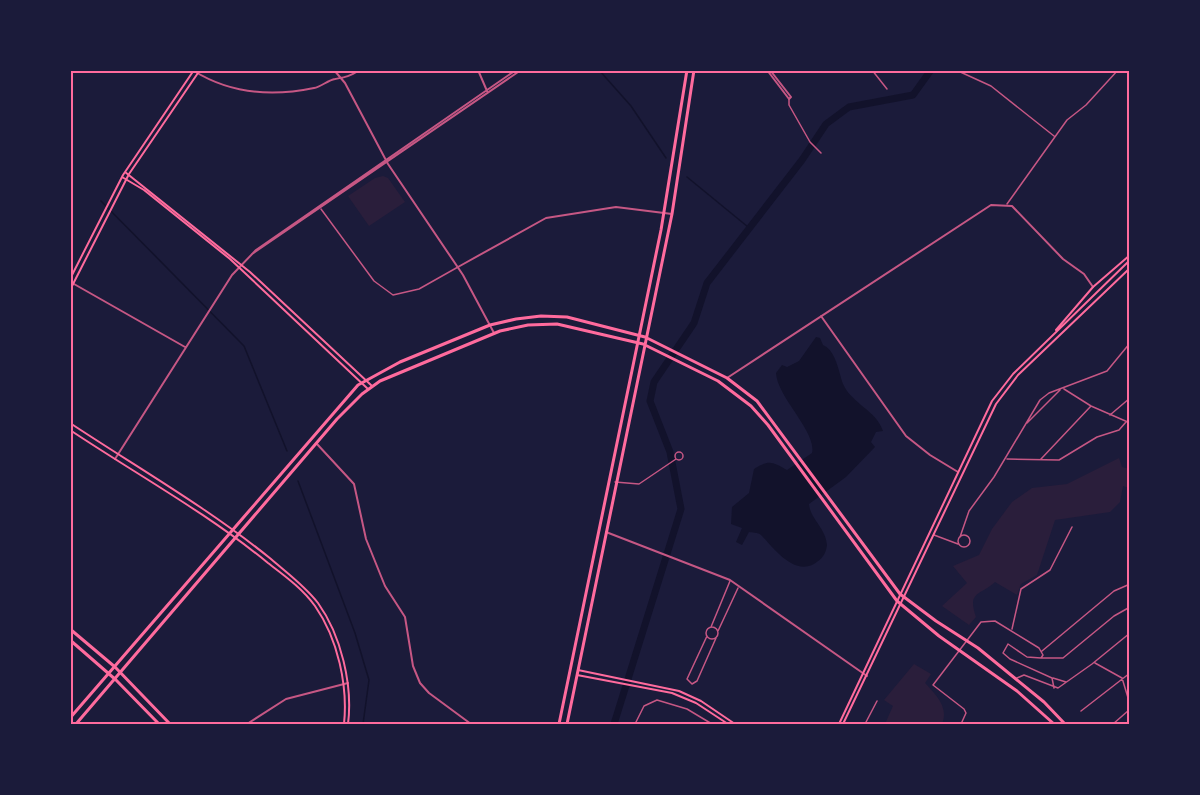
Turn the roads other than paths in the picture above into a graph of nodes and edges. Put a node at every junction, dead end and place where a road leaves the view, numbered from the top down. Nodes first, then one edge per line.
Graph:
1 (334, 70) edge
2 (360, 70) edge
3 (478, 70) edge
4 (516, 70) edge
5 (521, 70) edge
6 (687, 70) edge
7 (694, 70) edge
8 (769, 70) edge
9 (872, 70) edge
10 (956, 70) edge
11 (1118, 70) edge
12 (194, 71) edge
13 (199, 72) edge
14 (340, 80) junction
15 (887, 89) dead end
16 (487, 92) junction
17 (789, 99) joint
18 (1054, 137) junction
19 (821, 153) dead end
20 (387, 162) junction
21 (124, 172) junction
22 (129, 174) junction
23 (122, 177) junction
24 (126, 179) junction
25 (1007, 204) junction
26 (321, 209) junction
27 (664, 213) junction
28 (672, 214) junction
29 (252, 254) junction
30 (1130, 255) edge
31 (1130, 260) edge
32 (240, 266) junction
33 (458, 267) junction
34 (1130, 268) edge
35 (70, 279) edge
36 (74, 284) junction
37 (1093, 287) junction
38 (70, 290) edge
39 (821, 316) junction
40 (490, 325) junction
41 (494, 333) junction
42 (639, 334) junction
43 (645, 337) junction
44 (1048, 340) junction
45 (637, 342) junction
46 (1130, 343) edge
47 (643, 344) junction
48 (185, 347) junction
49 (727, 378) junction
50 (364, 381) junction
51 (370, 387) junction
52 (1063, 388) junction
53 (1130, 398) edge
54 (1091, 406) junction
55 (1110, 416) junction
56 (1126, 422) junction
57 (70, 423) edge
58 (1130, 423) edge
59 (1024, 426) junction
60 (70, 430) edge
61 (316, 444) junction
62 (118, 455) junction
63 (115, 459) junction
64 (676, 459) dead end
65 (1005, 459) junction
66 (1040, 460) junction
67 (958, 472) junction
68 (615, 482) junction
69 (1072, 527) dead end
70 (232, 529) junction
71 (605, 532) junction
72 (229, 533) junction
73 (934, 535) junction
74 (238, 536) junction
75 (960, 537) junction
76 (959, 544) junction
77 (730, 580) junction
78 (1130, 584) edge
79 (739, 585) junction
80 (900, 594) junction
81 (904, 598) junction
82 (897, 601) junction
83 (901, 605) junction
84 (1130, 607) edge
85 (711, 627) junction
86 (70, 629) edge
87 (1012, 630) junction
88 (718, 631) junction
89 (1130, 633) edge
90 (707, 636) junction
91 (716, 638) junction
92 (70, 640) edge
93 (1041, 651) junction
94 (1041, 658) junction
95 (1094, 663) junction
96 (115, 667) junction
97 (578, 670) junction
98 (109, 673) junction
99 (1130, 673) edge
100 (121, 674) junction
101 (863, 674) junction
102 (577, 675) junction
103 (867, 676) junction
104 (1015, 678) junction
105 (1052, 678) junction
106 (1122, 678) junction
107 (116, 680) junction
108 (1067, 682) junction
109 (348, 683) junction
110 (343, 684) junction
111 (1054, 688) junction
112 (877, 701) dead end
113 (1081, 711) dead end
114 (1129, 711) edge
115 (70, 718) edge
116 (705, 720) junction
117 (702, 723) dead end
118 (76, 724) edge
119 (159, 724) edge
120 (170, 724) edge
121 (247, 724) edge
122 (346, 724) edge
123 (471, 724) edge
124 (559, 724) edge
125 (567, 724) edge
126 (635, 724) edge
127 (712, 724) edge
128 (728, 724) edge
129 (735, 724) edge
130 (839, 724) edge
131 (843, 724) edge
132 (865, 724) edge
133 (962, 724) edge
134 (1054, 724) edge
135 (1065, 724) edge
136 (1113, 724) edge

1 - 14 street
2 - 14 street
3 - 16 street
4 - 16 street
5 - 16 street
6 - 27 main road
7 - 28 main road
8 - 17 street
9 - 15 street
10 - 18 street
11 - 18 street
12 - 13 street
12 - 21 main road
13 - 14 street
13 - 22 main road
14 - 20 street
16 - 20 street
17 - 19 street
18 - 25 street
20 - 26 street
20 - 29 street
20 - 33 street
21 - 22 main road
21 - 23 main road
22 - 24 main road
22 - 32 main road
23 - 24 main road
23 - 35 main road
24 - 32 main road
24 - 36 main road
25 - 37 street
25 - 39 street
26 - 29 street
26 - 33 street
27 - 28 street
27 - 33 street
27 - 42 main road
28 - 43 main road
29 - 32 street
30 - 37 main road
31 - 44 main road
32 - 48 street
32 - 50 main road
33 - 40 street
34 - 73 main road
36 - 38 main road
36 - 48 street
37 - 44 main road
39 - 49 street
39 - 67 street
40 - 41 street
40 - 42 main road
40 - 50 main road
41 - 45 main road
41 - 51 main road
42 - 43 main road
42 - 45 main road
43 - 47 main road
43 - 49 main road
44 - 67 main road
45 - 47 main road
45 - 124 main road
46 - 52 street
47 - 68 main road
47 - 82 main road
48 - 62 street
49 - 80 main road
50 - 51 main road
50 - 70 main road
51 - 61 main road
52 - 54 street
52 - 59 street
52 - 59 street
53 - 55 street
54 - 55 street
54 - 66 street
55 - 56 street
56 - 58 street
56 - 66 street
57 - 62 main road
59 - 65 street
60 - 63 main road
61 - 74 main road
61 - 123 street
62 - 63 street
62 - 70 main road
63 - 72 main road
64 - 68 street
65 - 66 street
65 - 75 street
67 - 80 main road
68 - 71 main road
69 - 87 street
70 - 72 main road
70 - 74 main road
71 - 77 street
71 - 97 main road
72 - 74 main road
72 - 96 main road
73 - 76 street
73 - 81 main road
74 - 100 main road
74 - 109 main road
74 - 110 main road
75 - 76 street
75 - 76 street
77 - 79 street
77 - 85 street
78 - 93 street
79 - 88 street
79 - 101 street
80 - 81 main road
80 - 82 main road
81 - 83 main road
81 - 104 main road
82 - 83 main road
82 - 101 main road
83 - 103 main road
83 - 134 main road
84 - 94 street
85 - 88 street
85 - 90 street
86 - 96 main road
87 - 93 street
87 - 133 street
88 - 91 street
89 - 95 street
90 - 91 street
90 - 91 street
92 - 98 main road
93 - 94 street
94 - 105 street
95 - 106 street
95 - 108 street
96 - 98 main road
96 - 100 main road
97 - 102 main road
97 - 129 main road
98 - 107 main road
98 - 115 main road
99 - 106 street
100 - 107 main road
100 - 120 main road
101 - 103 street
101 - 130 main road
102 - 125 main road
102 - 128 main road
103 - 131 main road
104 - 111 street
104 - 135 main road
105 - 108 street
105 - 111 street
106 - 113 street
106 - 114 street
107 - 118 main road
107 - 119 main road
108 - 111 street
109 - 110 street
109 - 122 main road
110 - 121 street
110 - 122 main road
112 - 132 street
114 - 136 street
116 - 117 street
116 - 126 street
116 - 127 street

